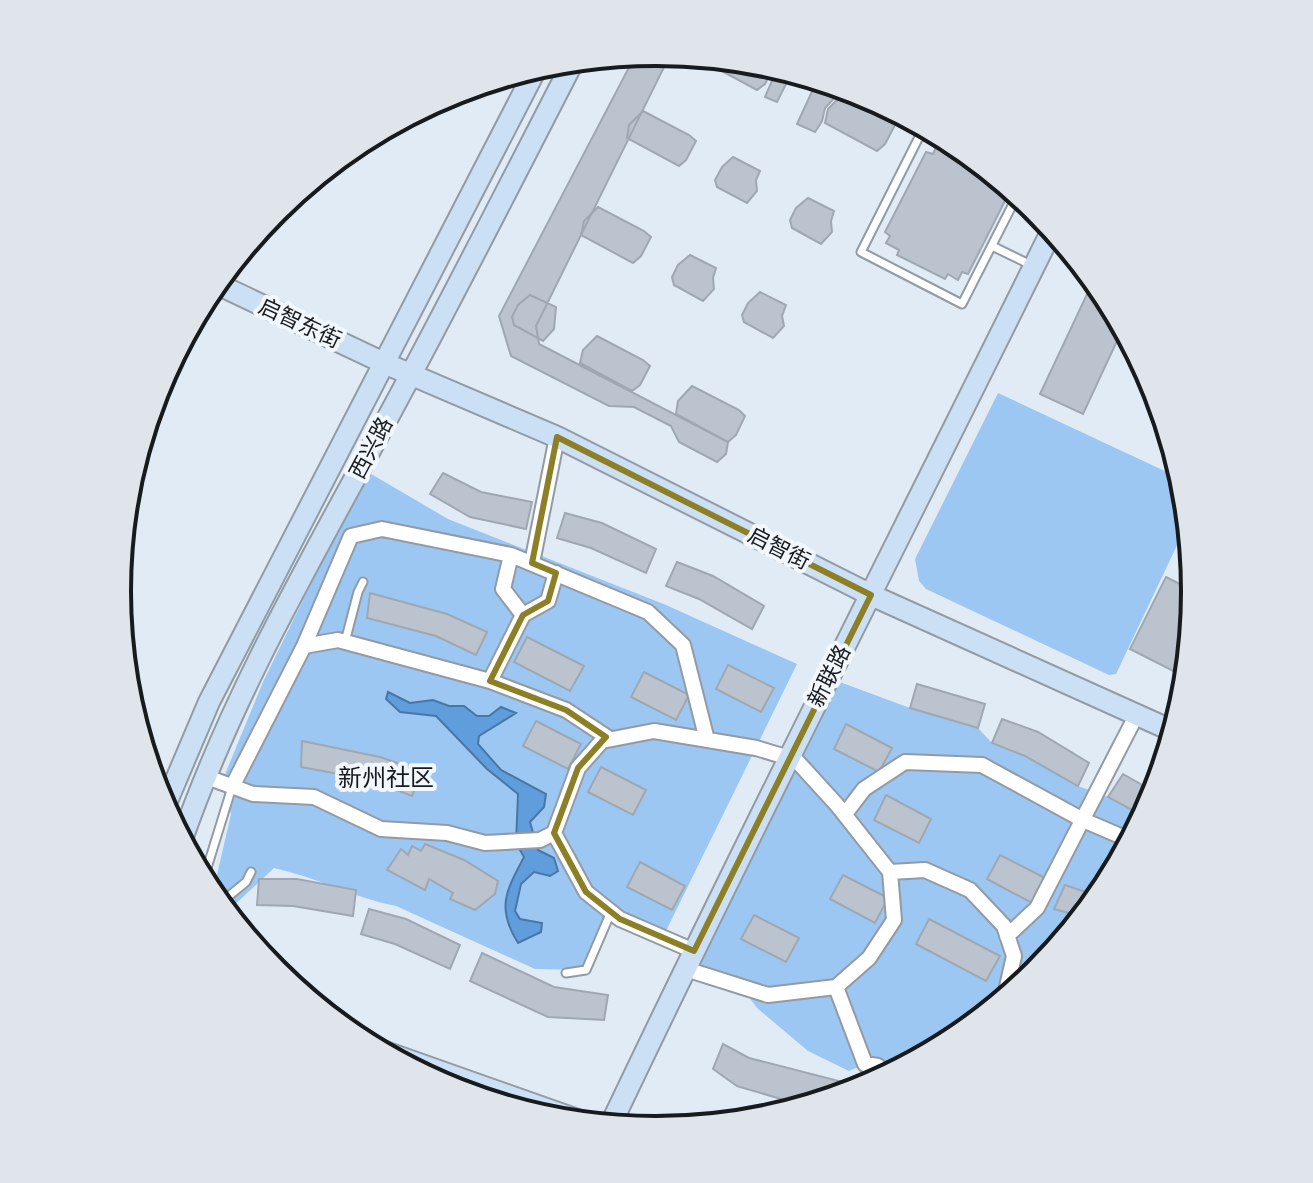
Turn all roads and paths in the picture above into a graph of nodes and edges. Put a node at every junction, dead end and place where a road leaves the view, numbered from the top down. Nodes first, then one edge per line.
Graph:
1 (567, 74) edge
2 (529, 82) edge
3 (920, 137) edge
4 (1012, 205) edge
5 (1047, 240) edge
6 (992, 246) junction
7 (1034, 267) junction
8 (228, 289) edge
9 (384, 363) junction
10 (412, 373) junction
11 (557, 437) junction
12 (511, 555) junction
13 (532, 563) junction
14 (556, 573) junction
15 (363, 582) dead end
16 (871, 595) junction
17 (523, 615) junction
18 (345, 642) junction
19 (304, 646) junction
20 (490, 681) junction
21 (1137, 714) junction
22 (1164, 727) edge
23 (610, 739) junction
24 (707, 740) junction
25 (787, 757) junction
26 (204, 776) junction
27 (232, 787) junction
28 (171, 792) edge
29 (845, 814) junction
30 (1083, 820) junction
31 (186, 827) edge
32 (1121, 836) edge
33 (547, 837) junction
34 (208, 865) edge
35 (251, 872) dead end
36 (890, 872) junction
37 (229, 896) edge
38 (611, 912) junction
39 (1007, 936) junction
40 (694, 951) junction
41 (683, 972) junction
42 (566, 973) dead end
43 (1008, 982) edge
44 (836, 987) junction
45 (879, 1068) edge
46 (452, 1076) edge
47 (504, 1094) edge
48 (615, 1115) edge

1 - 10 street, 西兴路
2 - 9 street, 西兴路
3 - 6 lane
4 - 6 lane
5 - 7 street, 新联路
6 - 7 lane
7 - 16 street, 新联路
8 - 9 street, 启智东街
9 - 10 street, 启智街
9 - 28 street, 西兴路
10 - 11 street, 启智街
10 - 26 street, 西兴路
11 - 13 street
11 - 16 street, 启智街
12 - 13 street
12 - 17 street
12 - 19 street
13 - 14 street
14 - 17 street
14 - 24 street
15 - 18 lane
16 - 21 street, 启智街
16 - 25 street, 新联路
17 - 20 street
18 - 19 street
18 - 20 street
19 - 27 street
20 - 23 street
21 - 22 street, 启智街
21 - 30 street
23 - 24 street
23 - 33 street
24 - 25 street
25 - 29 street
25 - 40 street, 新联路
26 - 27 street
26 - 31 street, 西兴路
27 - 33 street
27 - 34 lane
29 - 30 street
29 - 36 street
30 - 32 street
30 - 39 street
33 - 38 street
35 - 37 lane
36 - 39 street
36 - 44 street
38 - 40 street
38 - 42 lane
39 - 43 street
40 - 41 street, 新联路
41 - 44 street
41 - 48 street, 新联路
44 - 45 street
46 - 47 street

